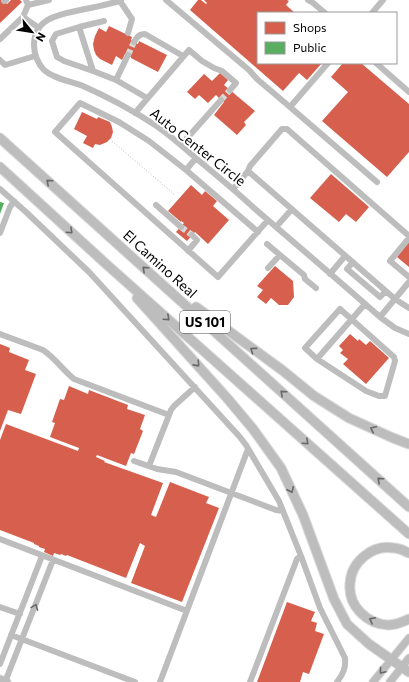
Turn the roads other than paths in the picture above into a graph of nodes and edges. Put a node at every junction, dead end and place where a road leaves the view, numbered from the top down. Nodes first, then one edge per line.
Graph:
1 (49, 0) edge
2 (94, 0) edge
3 (166, 0) edge
4 (308, 0) edge
5 (383, 0) edge
6 (120, 1) edge
7 (27, 2) edge
8 (96, 7) junction
9 (324, 12) edge
10 (373, 12) edge
11 (23, 17) junction
12 (104, 21) dead end
13 (79, 27) junction
14 (39, 28) junction
15 (128, 33) dead end
16 (0, 39) edge
17 (134, 42) dead end
18 (128, 55) tunnel mouth
19 (35, 56) junction
20 (183, 56) junction
21 (0, 60) edge
22 (327, 64) edge
23 (377, 64) edge
24 (93, 71) junction
25 (116, 80) junction
26 (230, 90) dead end
27 (409, 92) edge
28 (147, 98) junction
29 (221, 100) tunnel mouth
30 (290, 107) junction
31 (135, 112) junction
32 (0, 138) edge
33 (181, 145) junction
34 (196, 158) junction
35 (0, 167) edge
36 (186, 170) junction
37 (248, 171) junction
38 (377, 182) dead end
39 (0, 189) edge
40 (233, 189) junction
41 (14, 201) junction
42 (156, 205) dead end
43 (292, 209) junction
44 (268, 220) junction
45 (181, 226) tunnel mouth
46 (276, 227) junction
47 (258, 232) junction
48 (0, 233) edge
49 (192, 236) dead end
50 (409, 237) edge
51 (267, 244) dead end
52 (188, 251) junction
53 (280, 255) junction
54 (345, 256) junction
55 (105, 263) junction
56 (268, 268) dead end
57 (330, 274) junction
58 (409, 277) edge
59 (156, 279) junction
60 (409, 282) edge
61 (316, 288) dead end
62 (395, 299) junction
63 (365, 304) junction
64 (409, 308) edge
65 (380, 317) junction
66 (352, 319) junction
67 (0, 334) edge
68 (409, 334) edge
69 (317, 359) junction
70 (195, 387) junction
71 (169, 415) junction
72 (409, 444) edge
73 (248, 449) junction
74 (134, 461) dead end
75 (149, 466) junction
76 (232, 493) junction
77 (409, 507) edge
78 (283, 511) junction
79 (409, 534) edge
80 (0, 539) edge
81 (409, 553) edge
82 (42, 556) junction
83 (301, 556) junction
84 (53, 560) junction
85 (0, 607) edge
86 (187, 611) junction
87 (19, 615) junction
88 (409, 619) edge
89 (30, 620) junction
90 (11, 635) junction
91 (409, 638) edge
92 (22, 639) junction
93 (409, 658) edge
94 (392, 660) junction
95 (0, 664) edge
96 (405, 670) edge
97 (5, 681) edge
98 (135, 682) edge
99 (160, 682) edge
100 (250, 682) edge
101 (337, 682) edge
102 (373, 682) edge
103 (390, 682) edge

1 - 7 street
2 - 8 street
3 - 30 street
4 - 9 street
5 - 10 street
6 - 8 street
6 - 15 street
7 - 11 street
8 - 14 street
11 - 14 street
11 - 16 street
12 - 13 street
13 - 24 street
13 - 24 street
14 - 19 street
17 - 20 street
18 - 25 street
19 - 21 street
19 - 31 street, Auto Center Circle
20 - 26 street
20 - 28 street
22 - 30 street
23 - 27 street
24 - 25 street
25 - 28 street
28 - 31 street
29 - 33 street
30 - 38 street
31 - 33 street, Auto Center Circle
59 -> 32 highway, El Camino Real / US 101
33 - 34 street, Auto Center Circle
34 - 36 street
34 - 40 street, Auto Center Circle
35 -> 55 highway, US 101
36 - 47 street
36 - 52 street
37 - 40 street
37 - 43 street
37 - 50 street
39 - 41 street
40 - 44 street, Auto Center Circle
41 - 48 street
41 - 70 street
42 - 45 street
43 - 46 street
43 - 54 street
44 - 46 street, Auto Center Circle
44 - 47 street
46 - 57 street, Auto Center Circle
47 - 52 street
49 - 52 street
50 - 58 street
51 - 53 street
53 - 56 street
53 - 61 street
54 - 57 street
54 - 62 street
55 -> 79 highway, US 101
55 -> 94 highway
57 - 63 street, Auto Center Circle
72 -> 59 highway
77 -> 59 highway, El Camino Real / US 101
60 - 62 street
62 - 64 street
62 - 65 street
63 - 65 street, Auto Center Circle
63 - 66 street
65 - 68 street, Auto Center Circle
66 - 69 street
66 - 69 street
66 - 69 street
67 - 71 street
70 - 71 street
70 - 73 street
71 - 75 street
73 - 76 street
73 - 78 street
74 - 75 street
75 - 76 street
76 - 78 street
76 - 86 street
78 - 83 street
80 - 82 street
88 -> 81 highway
82 - 84 street
82 - 87 street
83 - 100 street
83 - 101 street
84 - 86 street
89 -> 84 street
85 - 87 street
86 - 99 street
87 - 89 street
87 - 90 street
89 - 92 street
90 - 92 street
90 - 95 street
91 - 94 main road
92 - 97 street
92 - 98 street
93 - 96 main road
94 - 96 highway
94 -> 102 main road
96 - 103 main road

